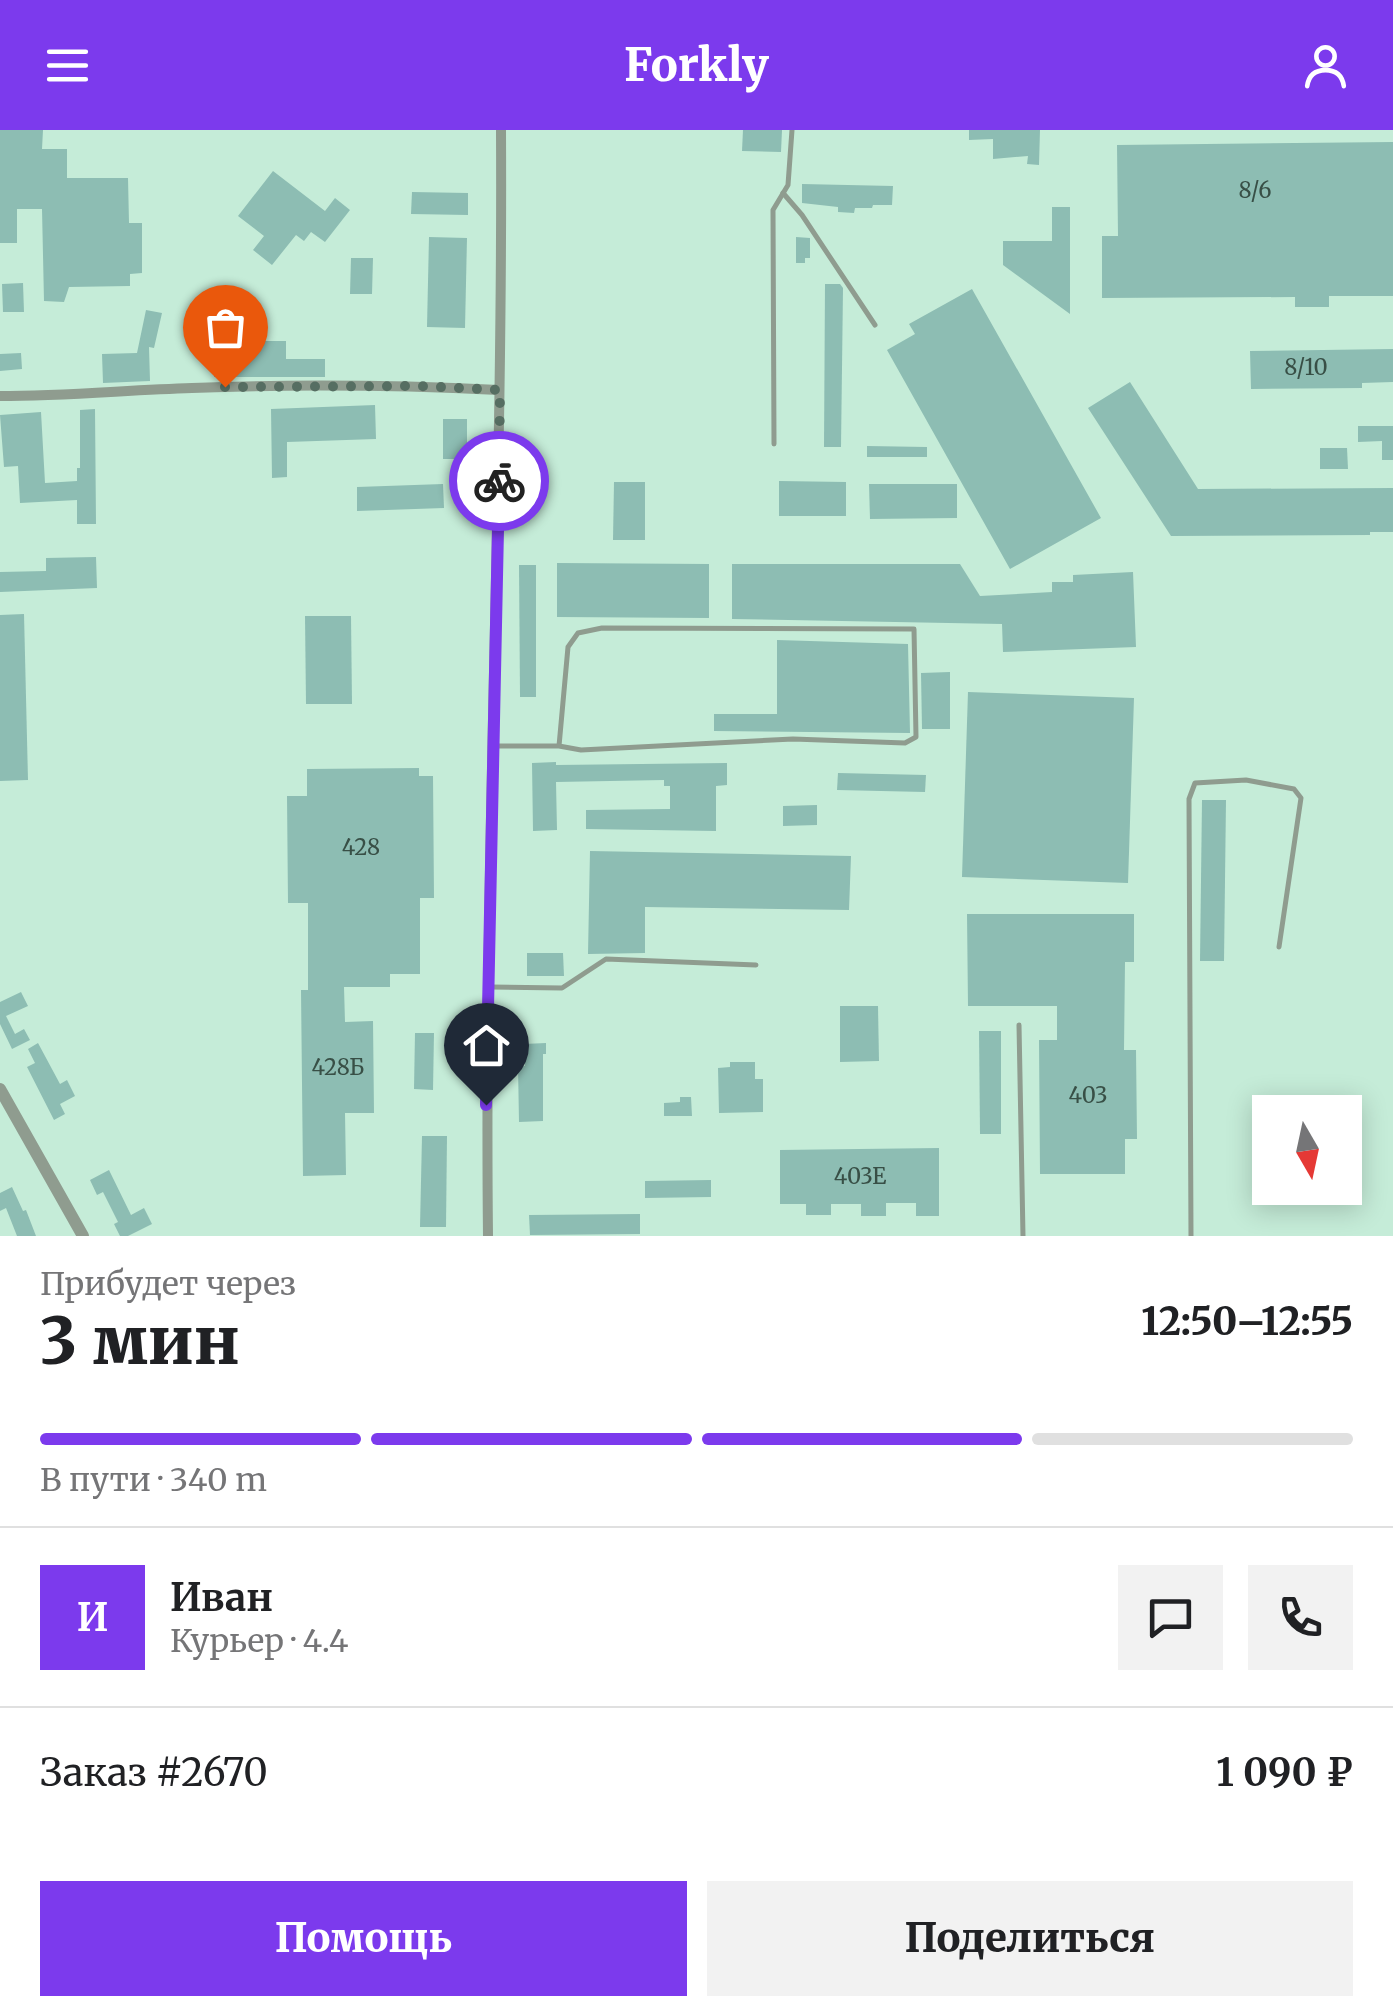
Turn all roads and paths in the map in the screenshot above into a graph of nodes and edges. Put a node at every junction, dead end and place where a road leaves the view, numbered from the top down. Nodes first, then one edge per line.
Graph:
1 (501, 130) edge
2 (792, 130) edge
3 (784, 193) junction
4 (875, 324) dead end
5 (500, 390) junction
6 (0, 396) edge
7 (774, 444) dead end
8 (494, 746) junction
9 (559, 746) junction
10 (1279, 947) dead end
11 (756, 965) dead end
12 (488, 986) junction
13 (1019, 1025) dead end
14 (0, 1090) edge
15 (82, 1236) edge
16 (488, 1236) edge
17 (1024, 1236) edge
18 (1191, 1236) edge

1 - 5 street
2 - 3 lane
3 - 4 lane
3 - 7 lane
5 - 6 street
5 - 8 street
8 - 9 lane
8 - 12 street
9 - 9 lane
10 - 18 lane
11 - 12 lane
12 - 16 street
13 - 17 lane
14 - 15 street

